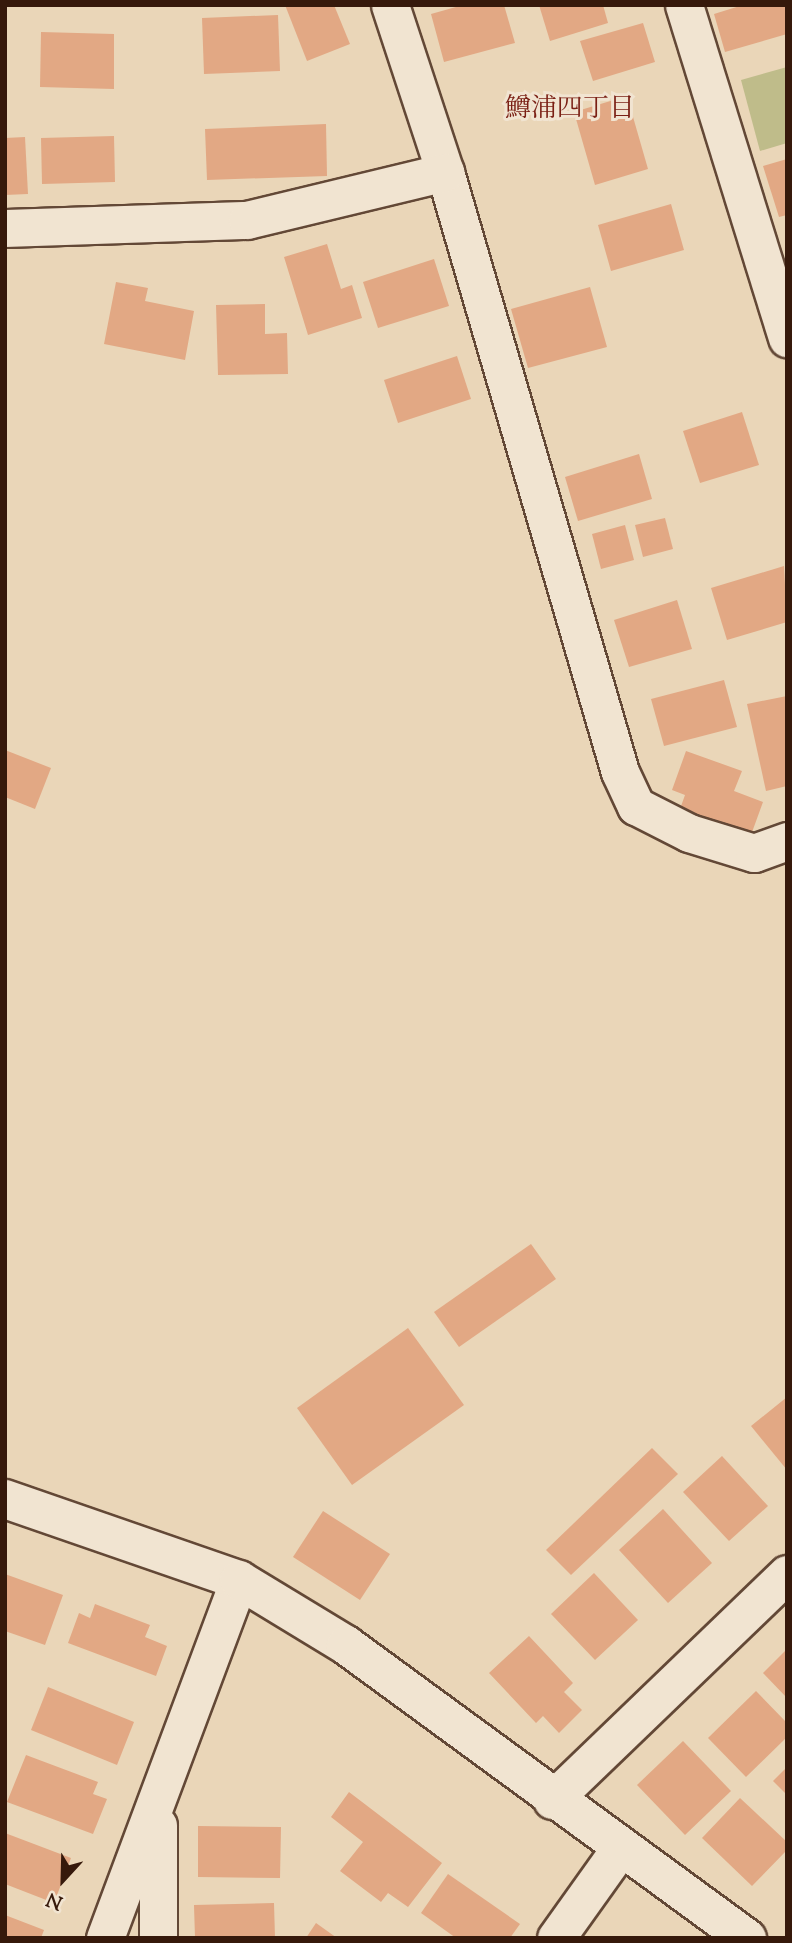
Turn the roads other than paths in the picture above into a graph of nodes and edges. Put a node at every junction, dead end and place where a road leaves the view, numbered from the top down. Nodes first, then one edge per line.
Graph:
1 (390, 5) edge
2 (684, 5) edge
3 (445, 172) junction
4 (5, 228) edge
5 (787, 338) edge
6 (787, 841) edge
7 (5, 1499) edge
8 (787, 1574) edge
9 (239, 1580) junction
10 (552, 1800) junction
11 (158, 1807) junction
12 (621, 1847) junction
13 (105, 1938) edge
14 (158, 1938) edge
15 (555, 1938) edge
16 (747, 1938) edge

1 - 3 street
2 - 5 street
3 - 4 street
3 - 6 street
7 - 9 street
8 - 10 street
9 - 10 street
9 - 11 street
10 - 12 street
11 - 13 street
11 - 14 street
12 - 15 street
12 - 16 street

